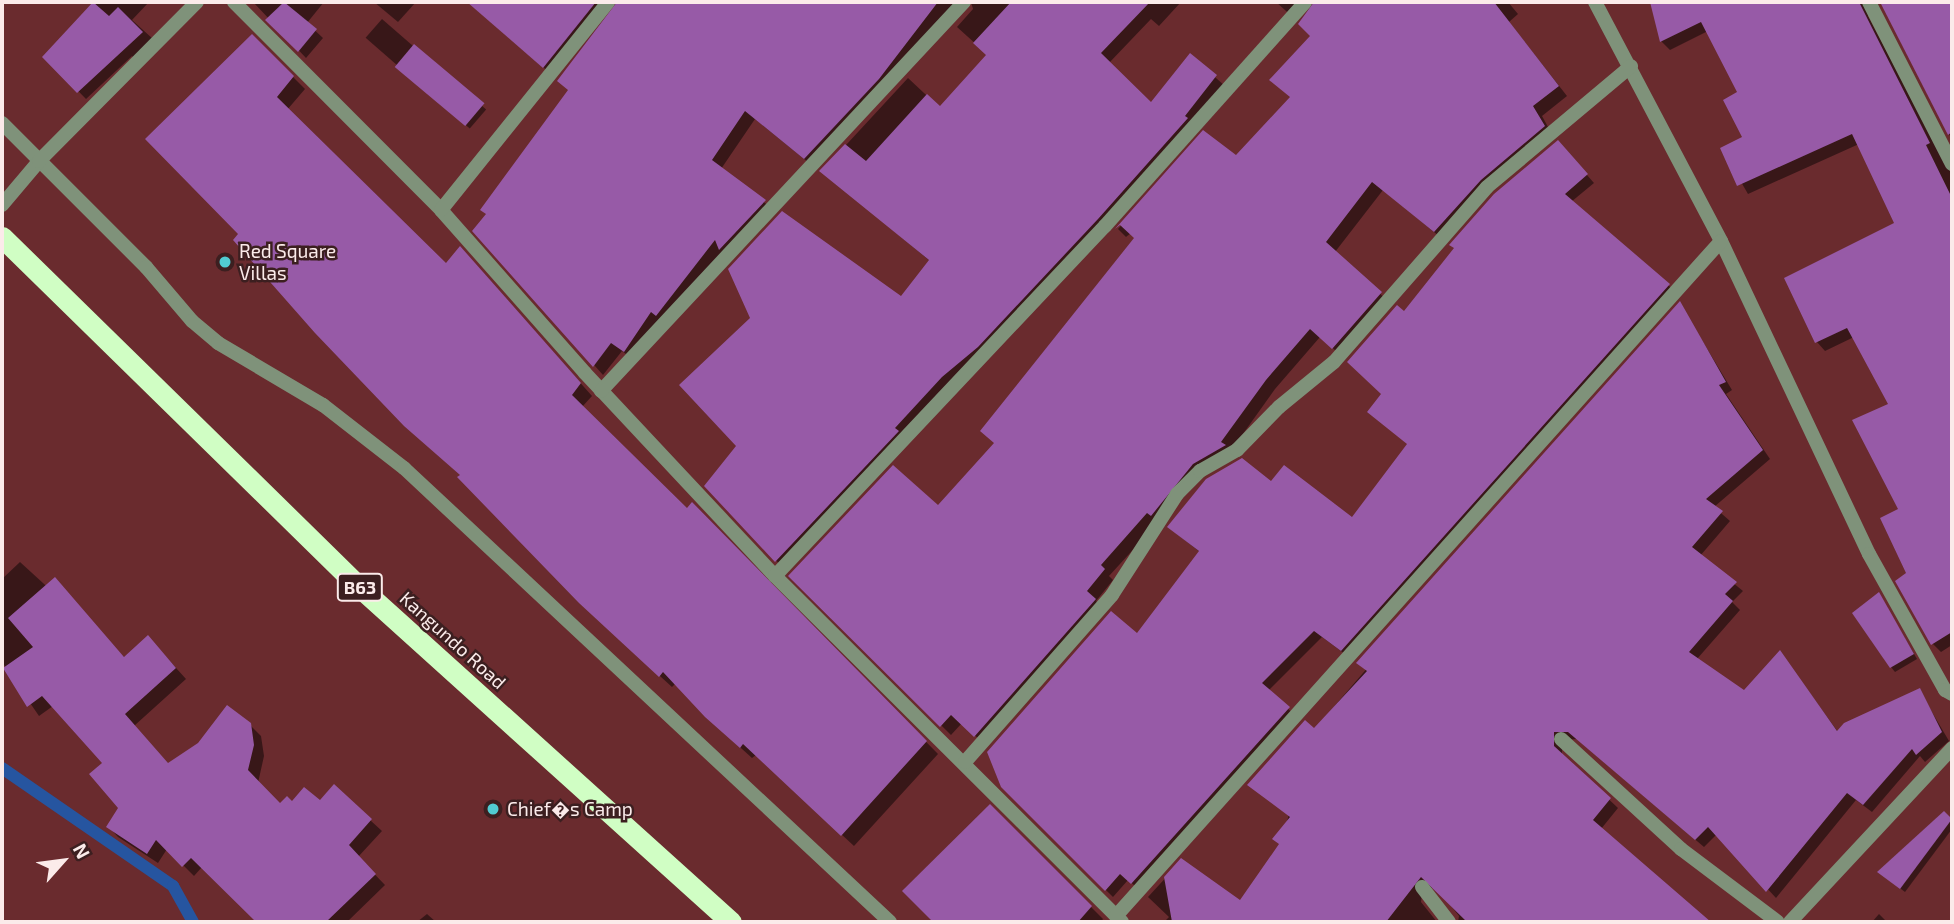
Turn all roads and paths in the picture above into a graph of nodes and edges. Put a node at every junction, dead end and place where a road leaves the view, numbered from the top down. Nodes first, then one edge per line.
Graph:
1 (197, 2) edge
2 (234, 2) edge
3 (608, 2) edge
4 (964, 2) edge
5 (1305, 2) edge
6 (1869, 2) edge
7 (1601, 4) edge
8 (1632, 66) junction
9 (2, 123) edge
10 (40, 161) junction
11 (1952, 164) edge
12 (2, 205) edge
13 (441, 211) junction
14 (2, 237) edge
15 (1721, 241) junction
16 (601, 391) junction
17 (775, 576) junction
18 (1952, 694) edge
19 (1561, 739) dead end
20 (1952, 748) edge
21 (964, 762) junction
22 (1422, 887) dead end
23 (1119, 919) edge
24 (731, 922) edge
25 (890, 922) edge
26 (1450, 922) edge
27 (1778, 922) edge
28 (1790, 922) edge

1 - 10 street
2 - 13 street
3 - 13 street
4 - 16 street
5 - 17 street
6 - 11 street
7 - 8 street
8 - 15 street
8 - 21 street
9 - 10 street
10 - 12 street
10 - 25 street
13 - 16 street
14 - 24 highway, Kangundo Road / B63
15 - 18 street
15 - 23 street
16 - 17 street
17 - 21 street
19 - 27 street
20 - 28 street
21 - 23 street
22 - 26 street

